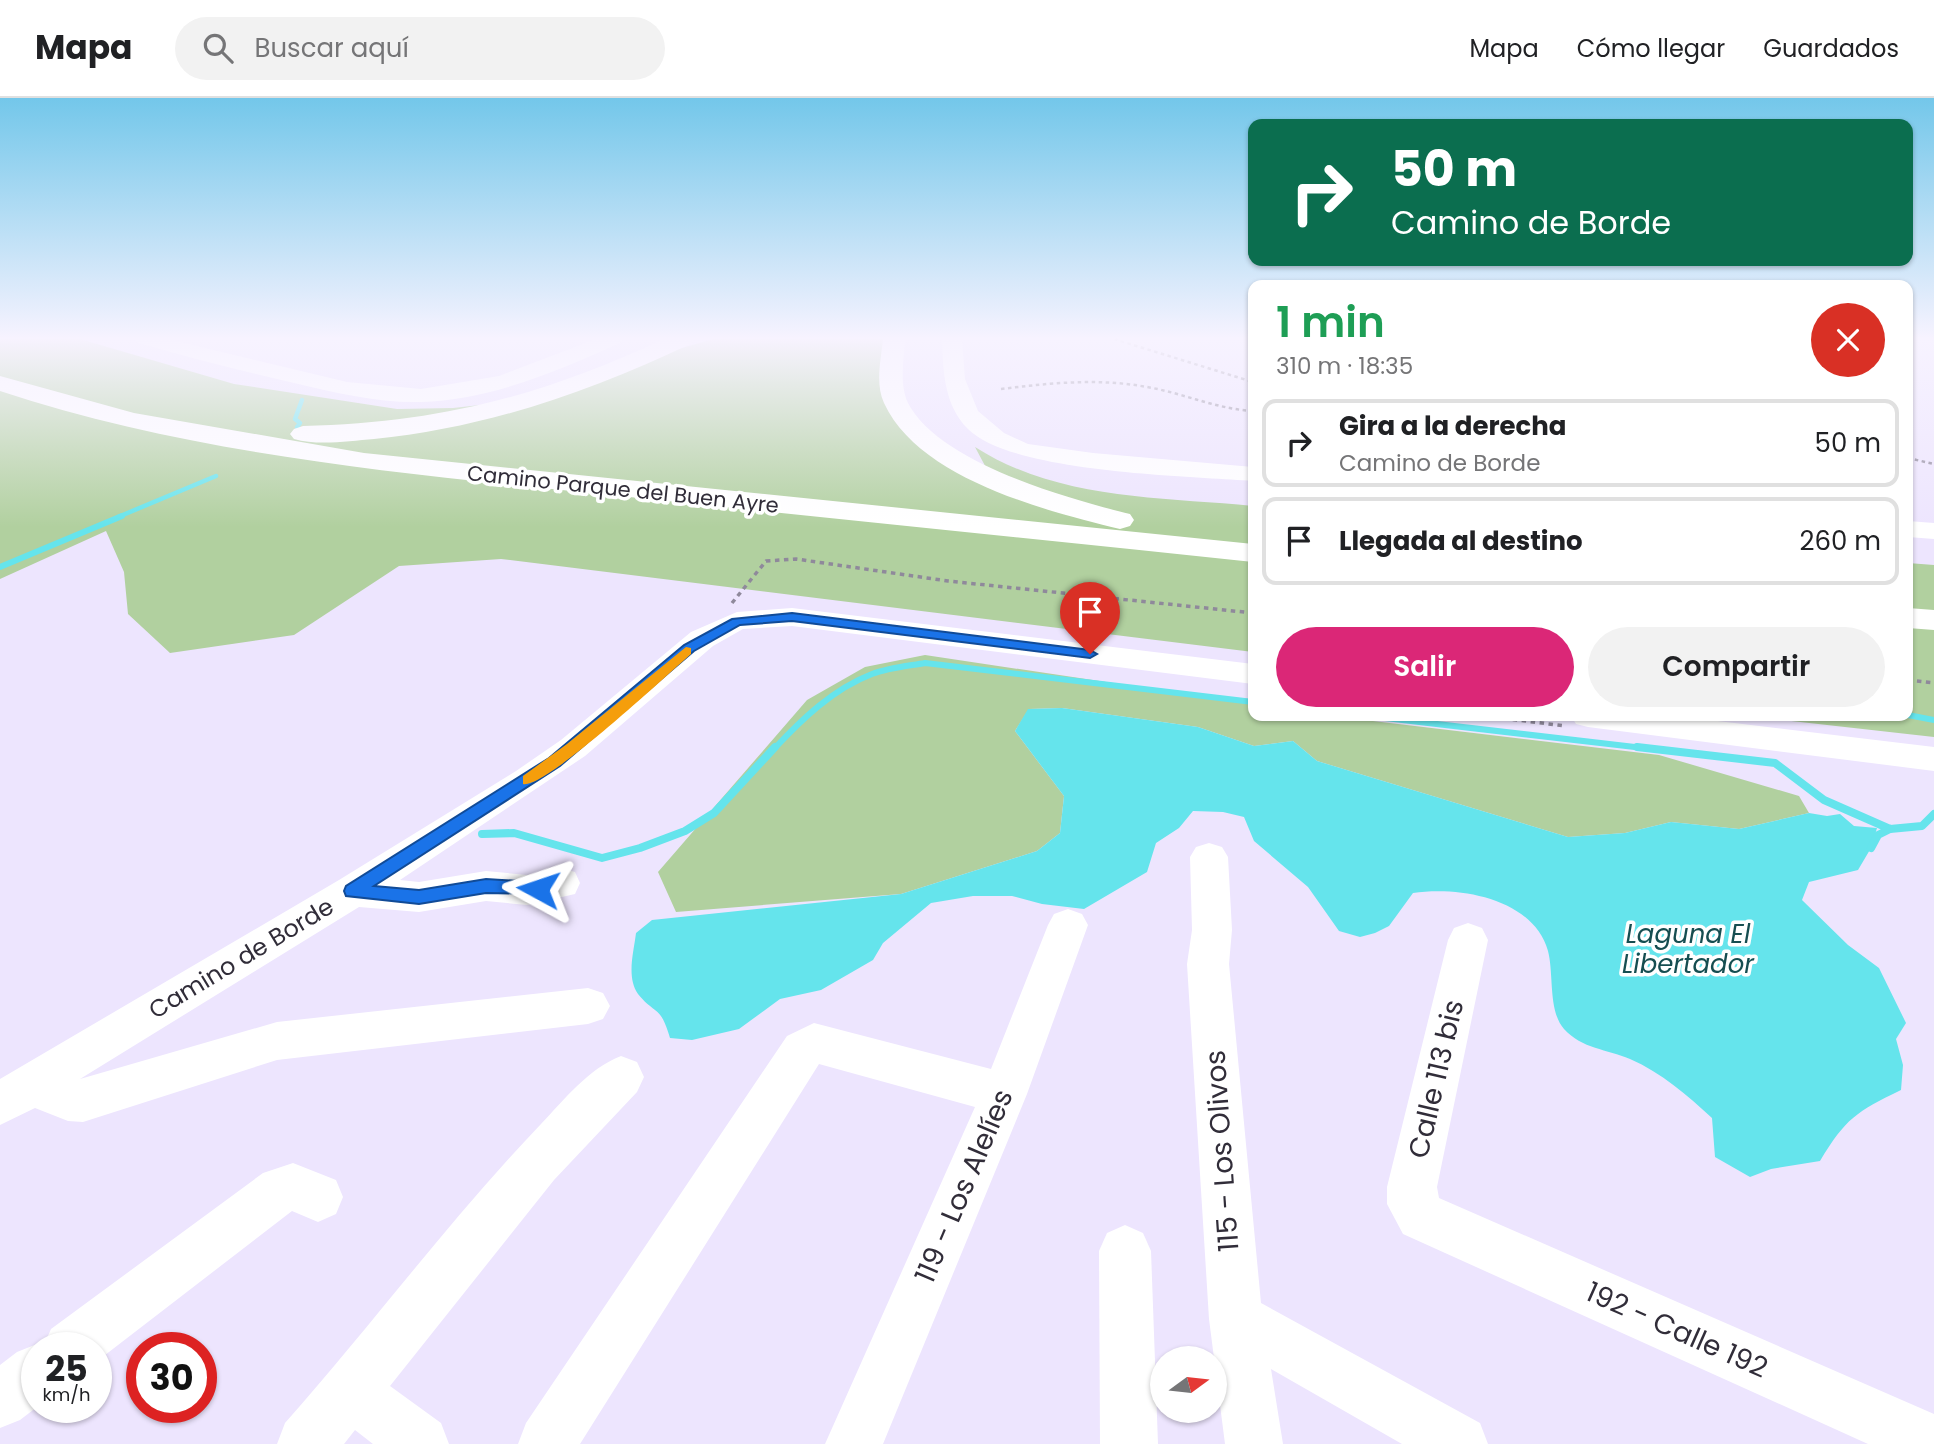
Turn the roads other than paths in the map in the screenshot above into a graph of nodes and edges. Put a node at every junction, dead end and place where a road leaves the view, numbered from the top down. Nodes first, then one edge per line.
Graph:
1 (71, 402) edge
2 (87, 402) edge
3 (532, 402) edge
4 (896, 402) edge
5 (963, 402) edge
6 (0, 410) edge
7 (1247, 473) edge
8 (1913, 529) edge
9 (1934, 531) edge
10 (1248, 543) edge
11 (1248, 552) edge
12 (1248, 575) edge
13 (1913, 618) edge
14 (1934, 620) edge
15 (1913, 642) edge
16 (1934, 644) edge
17 (1248, 673) edge
18 (1628, 721) edge
19 (1934, 759) edge
20 (1209, 857) dead end
21 (561, 883) dead end
22 (353, 891) junction
23 (1068, 925) dead end
24 (1468, 940) dead end
25 (588, 1006) dead end
26 (621, 1077) dead end
27 (16, 1094) edge
28 (1004, 1094) junction
29 (318, 1197) dead end
30 (1421, 1216) joint
31 (1125, 1251) dead end
32 (1236, 1320) junction
33 (91, 1332) edge
34 (21, 1384) edge
35 (351, 1392) junction
36 (0, 1400) edge
37 (306, 1444) edge
38 (420, 1444) edge
39 (548, 1444) edge
40 (854, 1444) edge
41 (1129, 1444) edge
42 (1254, 1444) edge
43 (1459, 1444) edge
44 (1934, 1444) edge

1 - 11 highway, Camino Parque del Buen Ayre
2 - 3 highway
4 - 10 highway
5 - 7 street
6 - 12 highway, Camino Parque del Buen Ayre
8 - 9 street
13 - 14 highway
15 - 16 highway
17 - 22 street, Camino de Borde
18 - 19 street
20 - 32 street, 115 - Los Olivos
21 - 22 street
22 - 27 street, Camino de Borde
23 - 28 street, 119 - Los Alelíes
24 - 30 street, Calle 113 bis
25 - 27 street
26 - 35 street
28 - 39 street
28 - 40 street, 119 - Los Alelíes
29 - 33 street
30 - 44 street, 192 - Calle 192
31 - 41 street
32 - 42 street, 115 - Los Olivos
32 - 43 street
34 - 36 street
35 - 37 street
35 - 38 street

